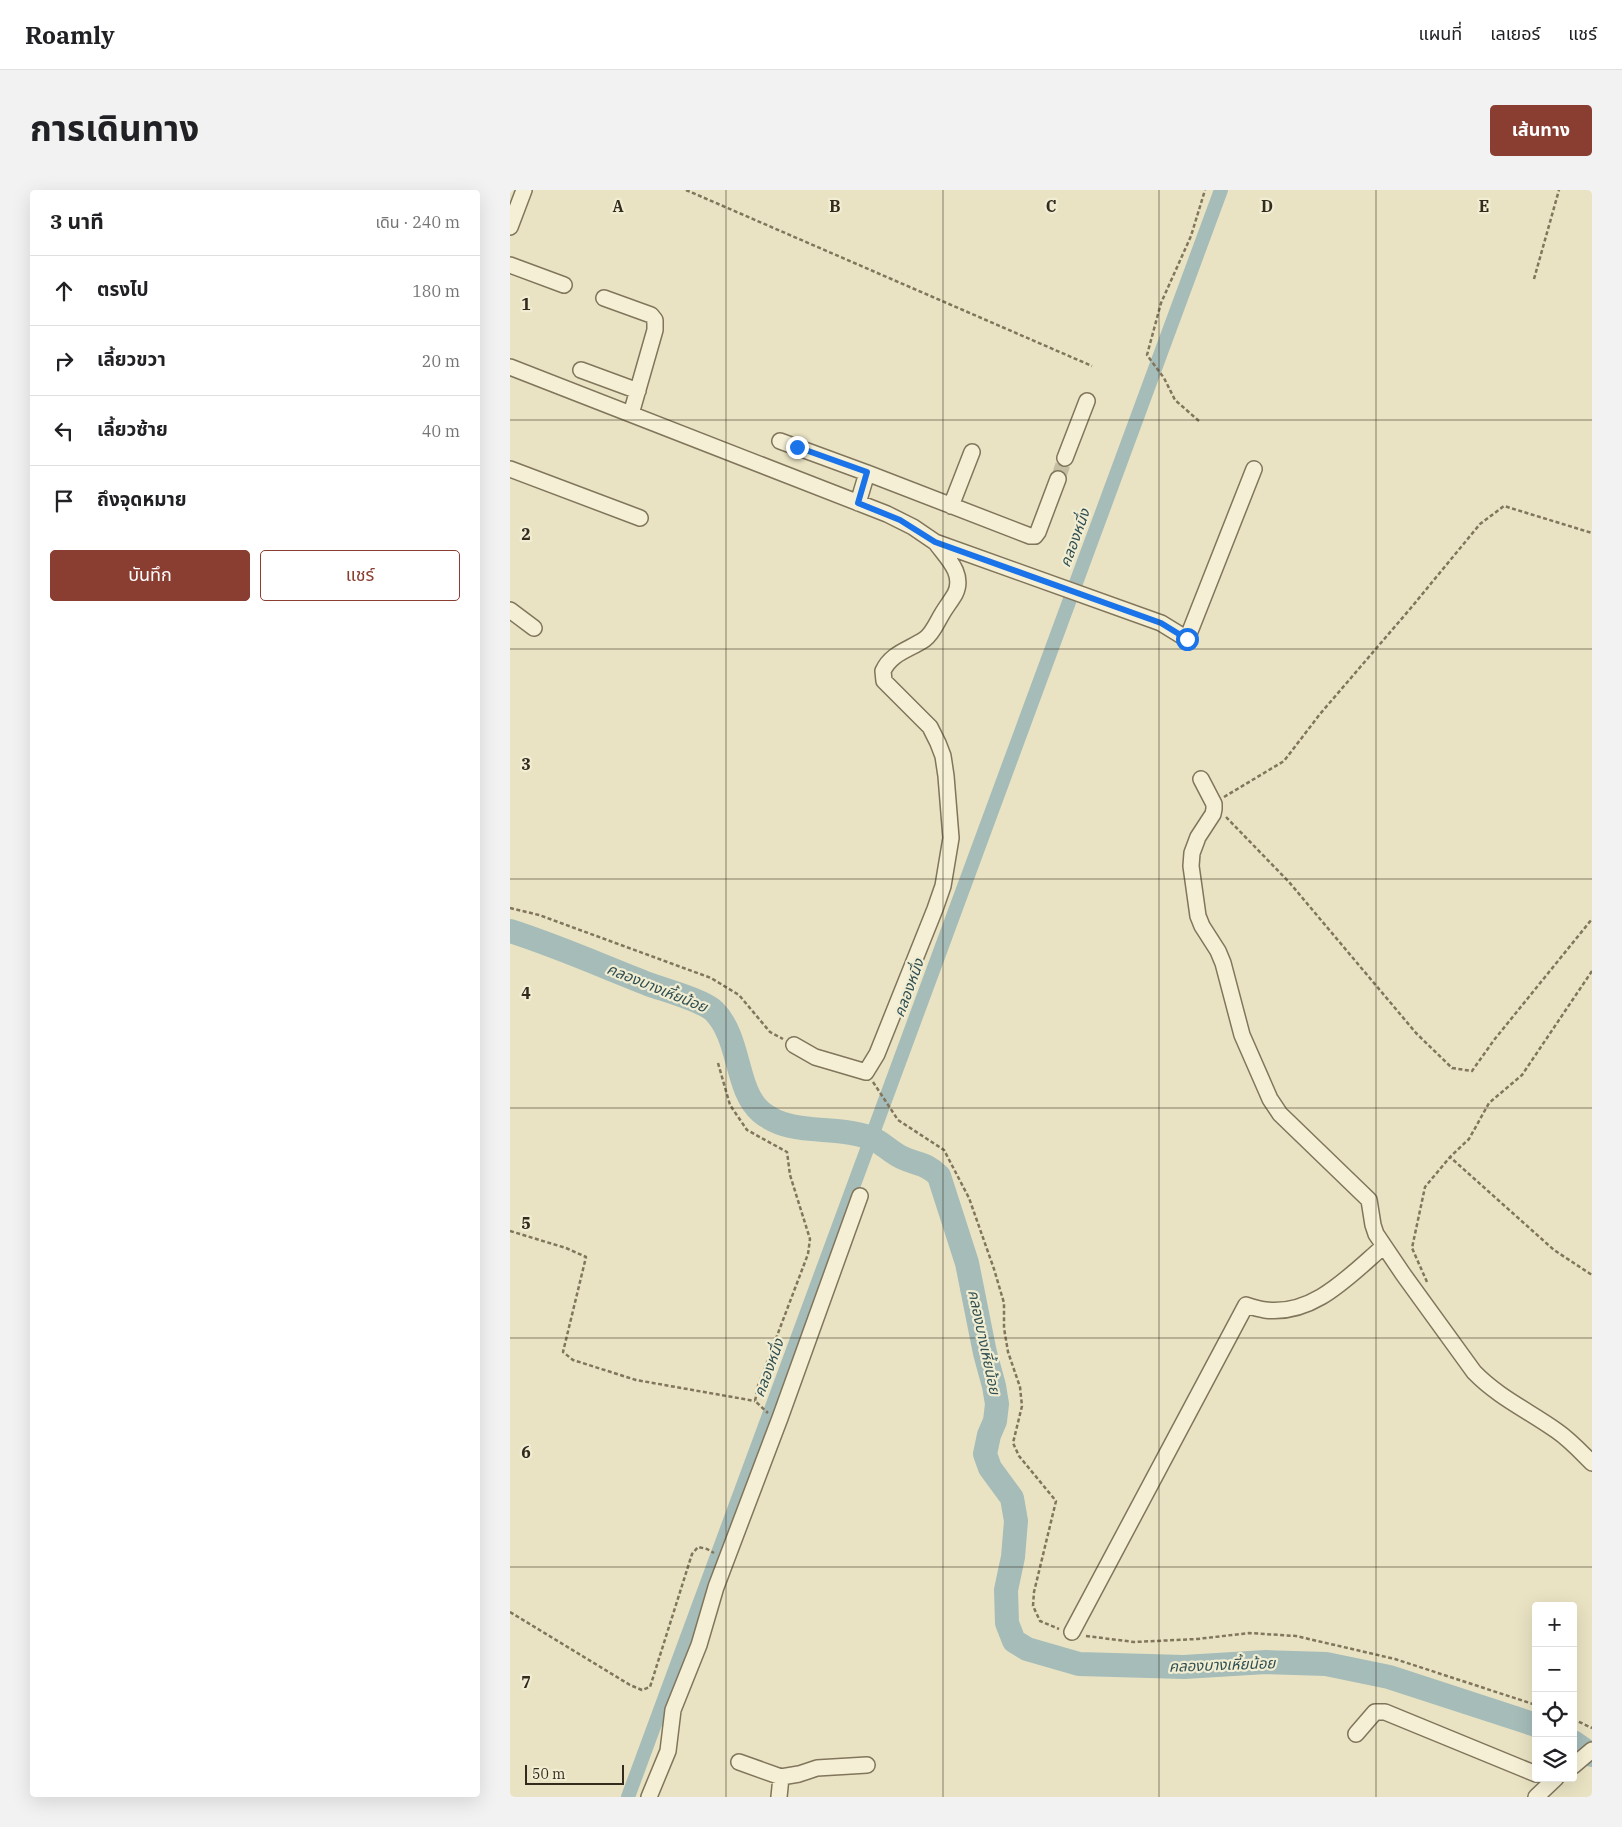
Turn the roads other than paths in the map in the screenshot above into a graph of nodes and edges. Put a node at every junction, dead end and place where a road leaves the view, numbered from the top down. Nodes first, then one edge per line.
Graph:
1 (524, 190) edge
2 (510, 227) edge
3 (510, 265) edge
4 (564, 285) dead end
5 (604, 298) dead end
6 (511, 369) edge
7 (581, 370) dead end
8 (638, 391) junction
9 (1087, 401) dead end
10 (631, 414) junction
11 (780, 441) dead end
12 (972, 452) dead end
13 (1065, 458) tunnel mouth
14 (510, 469) edge
15 (1254, 469) dead end
16 (867, 472) junction
17 (1058, 479) tunnel mouth
18 (858, 503) junction
19 (951, 506) junction
20 (640, 518) dead end
21 (935, 542) junction
22 (510, 610) edge
23 (534, 628) dead end
24 (1201, 779) dead end
25 (794, 1045) road end
26 (860, 1196) dead end
27 (1384, 1246) junction
28 (1592, 1463) edge
29 (1072, 1632) road end
30 (1356, 1734) dead end
31 (1592, 1750) edge
32 (740, 1762) dead end
33 (1577, 1762) edge
34 (867, 1765) dead end
35 (1532, 1772) edge
36 (781, 1777) junction
37 (1549, 1782) edge
38 (649, 1797) edge
39 (779, 1797) edge
40 (1536, 1797) edge

1 - 2 street
3 - 4 street
5 - 8 street
6 - 10 street
7 - 8 street
8 - 10 street
9 - 13 street
10 - 18 street
11 - 16 street
12 - 19 street
14 - 20 street
15 - 21 street
16 - 18 street
16 - 19 street
17 - 19 street
18 - 21 street
21 - 25 street
22 - 23 street
24 - 27 street
26 - 38 street
27 - 28 street
27 - 29 street
30 - 35 street
31 - 33 street
32 - 36 street
34 - 36 street
36 - 39 street
37 - 40 street

